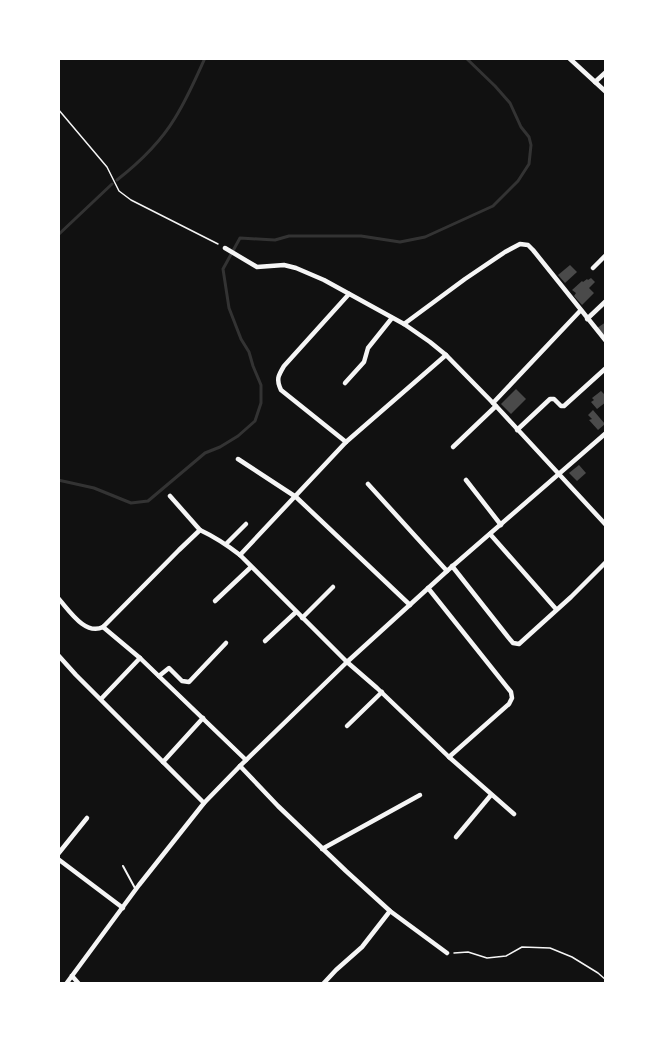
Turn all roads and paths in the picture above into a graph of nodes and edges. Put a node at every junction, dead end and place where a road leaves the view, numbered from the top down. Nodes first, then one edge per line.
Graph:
1 (569, 58) edge
2 (606, 72) edge
3 (595, 82) junction
4 (606, 92) edge
5 (58, 109) edge
6 (225, 248) joint
7 (606, 255) edge
8 (593, 267) dead end
9 (349, 294) junction
10 (606, 301) edge
11 (580, 311) junction
12 (392, 318) junction
13 (587, 319) junction
14 (404, 324) junction
15 (606, 341) edge
16 (446, 355) junction
17 (606, 368) edge
18 (345, 383) dead end
19 (494, 405) junction
20 (517, 430) junction
21 (606, 433) edge
22 (346, 442) junction
23 (453, 447) dead end
24 (238, 459) dead end
25 (559, 475) junction
26 (466, 480) dead end
27 (368, 484) dead end
28 (170, 496) dead end
29 (296, 497) junction
30 (246, 525) dead end
31 (501, 525) junction
32 (606, 525) edge
33 (200, 530) junction
34 (490, 534) junction
35 (226, 544) junction
36 (240, 555) junction
37 (606, 562) edge
38 (452, 566) junction
39 (251, 567) junction
40 (447, 571) junction
41 (333, 587) dead end
42 (428, 588) junction
43 (58, 598) edge
44 (215, 601) dead end
45 (410, 605) junction
46 (556, 609) junction
47 (296, 612) junction
48 (302, 618) junction
49 (103, 627) junction
50 (266, 641) dead end
51 (226, 643) dead end
52 (58, 655) edge
53 (140, 658) junction
54 (347, 662) junction
55 (159, 676) junction
56 (382, 692) junction
57 (100, 699) junction
58 (203, 718) junction
59 (347, 726) dead end
60 (448, 757) junction
61 (246, 760) junction
62 (163, 762) junction
63 (240, 765) junction
64 (420, 795) dead end
65 (492, 795) junction
66 (204, 803) junction
67 (514, 814) dead end
68 (87, 818) dead end
69 (456, 837) dead end
70 (322, 849) junction
71 (58, 854) edge
72 (58, 859) edge
73 (123, 866) dead end
74 (135, 890) junction
75 (123, 908) junction
76 (390, 911) junction
77 (447, 953) joint
78 (72, 976) junction
79 (606, 980) edge
80 (66, 984) edge
81 (79, 984) edge
82 (323, 984) edge

1 - 3 street
2 - 3 street
3 - 4 street
5 - 6 path
6 - 9 street
7 - 8 street
9 - 12 street
9 - 22 street
10 - 13 street
11 - 13 street
11 - 14 street
11 - 19 street
12 - 14 street
12 - 18 street
13 - 15 street
14 - 16 street
16 - 19 street
16 - 22 street
17 - 20 street
19 - 20 street
19 - 23 street
20 - 25 street
21 - 25 street
22 - 29 street
24 - 29 street
25 - 31 street
25 - 32 street
26 - 31 street
27 - 40 street
28 - 33 street
29 - 36 street
29 - 45 street
30 - 35 street
31 - 34 street
33 - 35 street
33 - 49 street
34 - 38 street
34 - 46 street
35 - 36 street
36 - 39 street
37 - 46 street
38 - 40 street
38 - 46 street
39 - 44 street
39 - 47 street
40 - 42 street
41 - 48 street
42 - 45 street
42 - 60 street
43 - 49 street
45 - 54 street
47 - 48 street
47 - 50 street
48 - 54 street
49 - 53 street
51 - 55 street
52 - 57 street
53 - 55 street
53 - 57 street
54 - 56 street
54 - 61 street
55 - 58 street
56 - 59 street
56 - 60 street
57 - 62 street
58 - 61 street
58 - 62 street
60 - 65 street
61 - 63 street
62 - 66 street
63 - 66 street
63 - 70 street
64 - 70 street
65 - 67 street
65 - 69 street
66 - 74 street
68 - 71 street
70 - 76 street
72 - 75 street
73 - 74 lane
74 - 75 street
75 - 78 street
76 - 77 street
76 - 82 street
77 - 79 path
78 - 80 street
78 - 81 street

